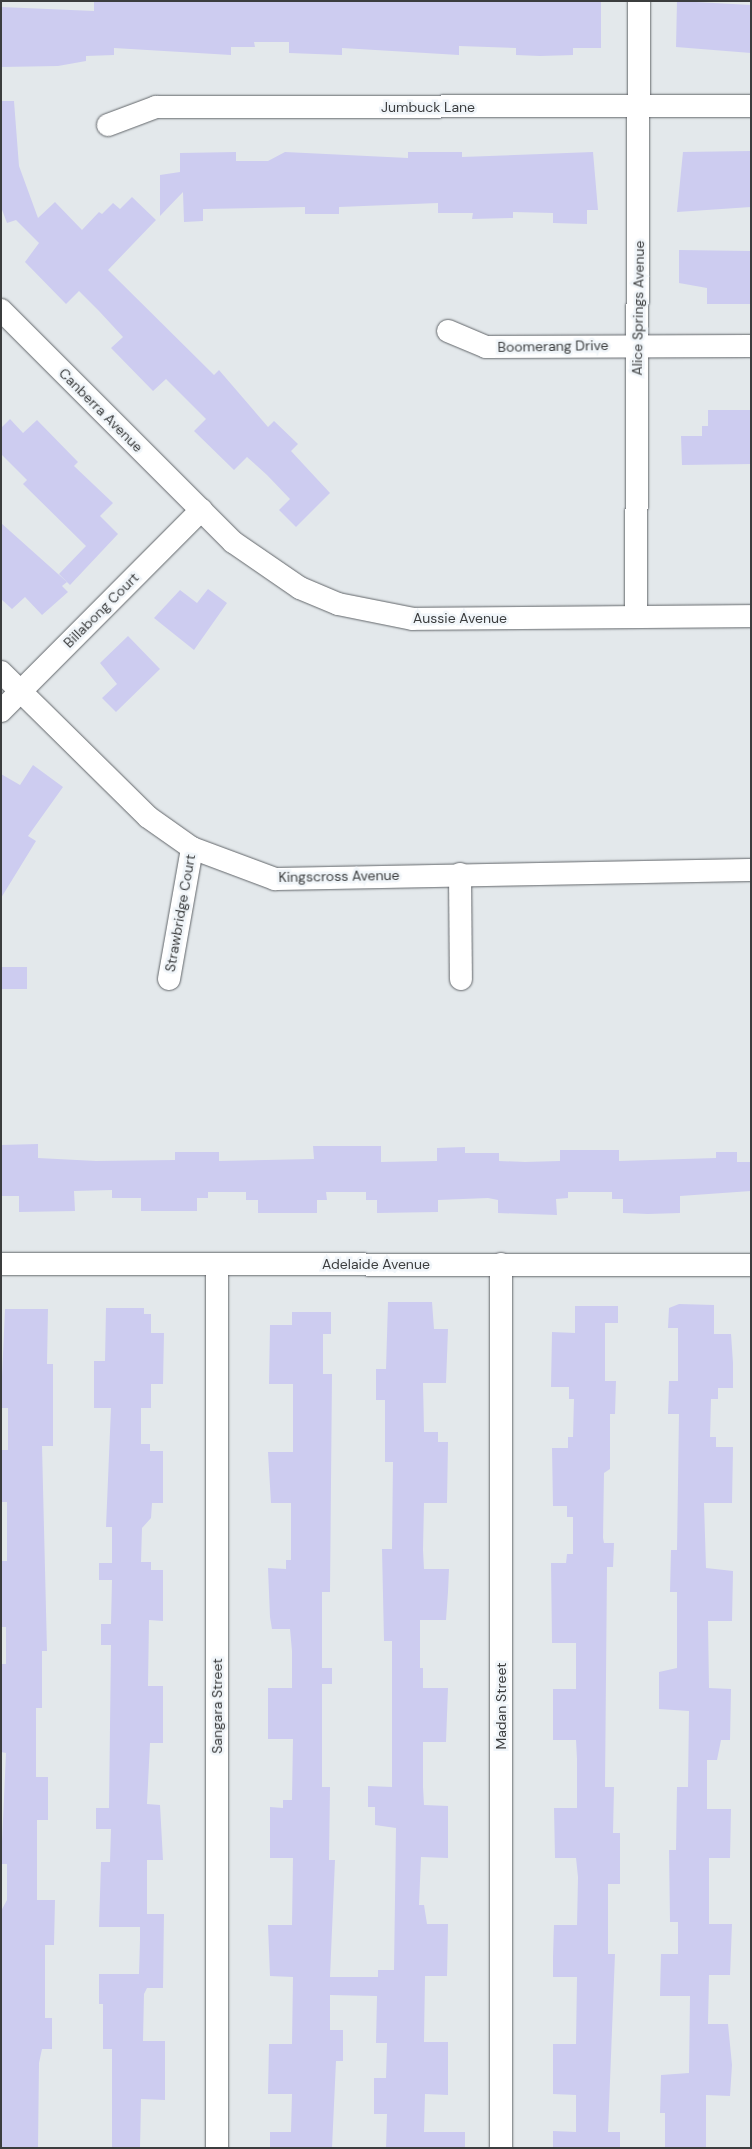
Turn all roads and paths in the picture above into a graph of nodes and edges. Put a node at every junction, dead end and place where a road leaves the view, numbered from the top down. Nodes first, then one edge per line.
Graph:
1 (639, 1) edge
2 (751, 106) edge
3 (640, 107) junction
4 (108, 125) dead end
5 (1, 310) edge
6 (448, 331) dead end
7 (638, 345) junction
8 (751, 346) edge
9 (201, 510) junction
10 (636, 615) junction
11 (751, 616) edge
12 (1, 672) edge
13 (20, 692) junction
14 (1, 711) edge
15 (192, 848) junction
16 (751, 870) edge
17 (460, 874) junction
18 (169, 979) dead end
19 (461, 979) dead end
20 (1, 1264) edge
21 (217, 1264) junction
22 (501, 1264) junction
23 (751, 1265) edge
24 (217, 2148) edge
25 (501, 2148) edge

1 - 3 street, Alice Springs Avenue
2 - 3 street, Jumbuck Lane
3 - 4 street, Jumbuck Lane
3 - 7 street, Alice Springs Avenue
5 - 9 street, Canberra Avenue
6 - 7 street, Boomerang Drive
7 - 8 street, Boomerang Drive
7 - 10 street, Alice Springs Avenue
9 - 10 street, Aussie Avenue
9 - 13 street, Billabong Court
10 - 11 street, Aussie Avenue
12 - 13 street, Kingscross Avenue
13 - 14 street, Billabong Court
13 - 15 street, Kingscross Avenue
15 - 17 street, Kingscross Avenue
15 - 18 street, Strawbridge Court
16 - 17 street, Kingscross Avenue
17 - 19 street
20 - 21 street, Adelaide Avenue
21 - 22 street, Adelaide Avenue
21 - 24 street, Sangara Street
22 - 23 street, Adelaide Avenue
22 - 25 street, Madan Street

